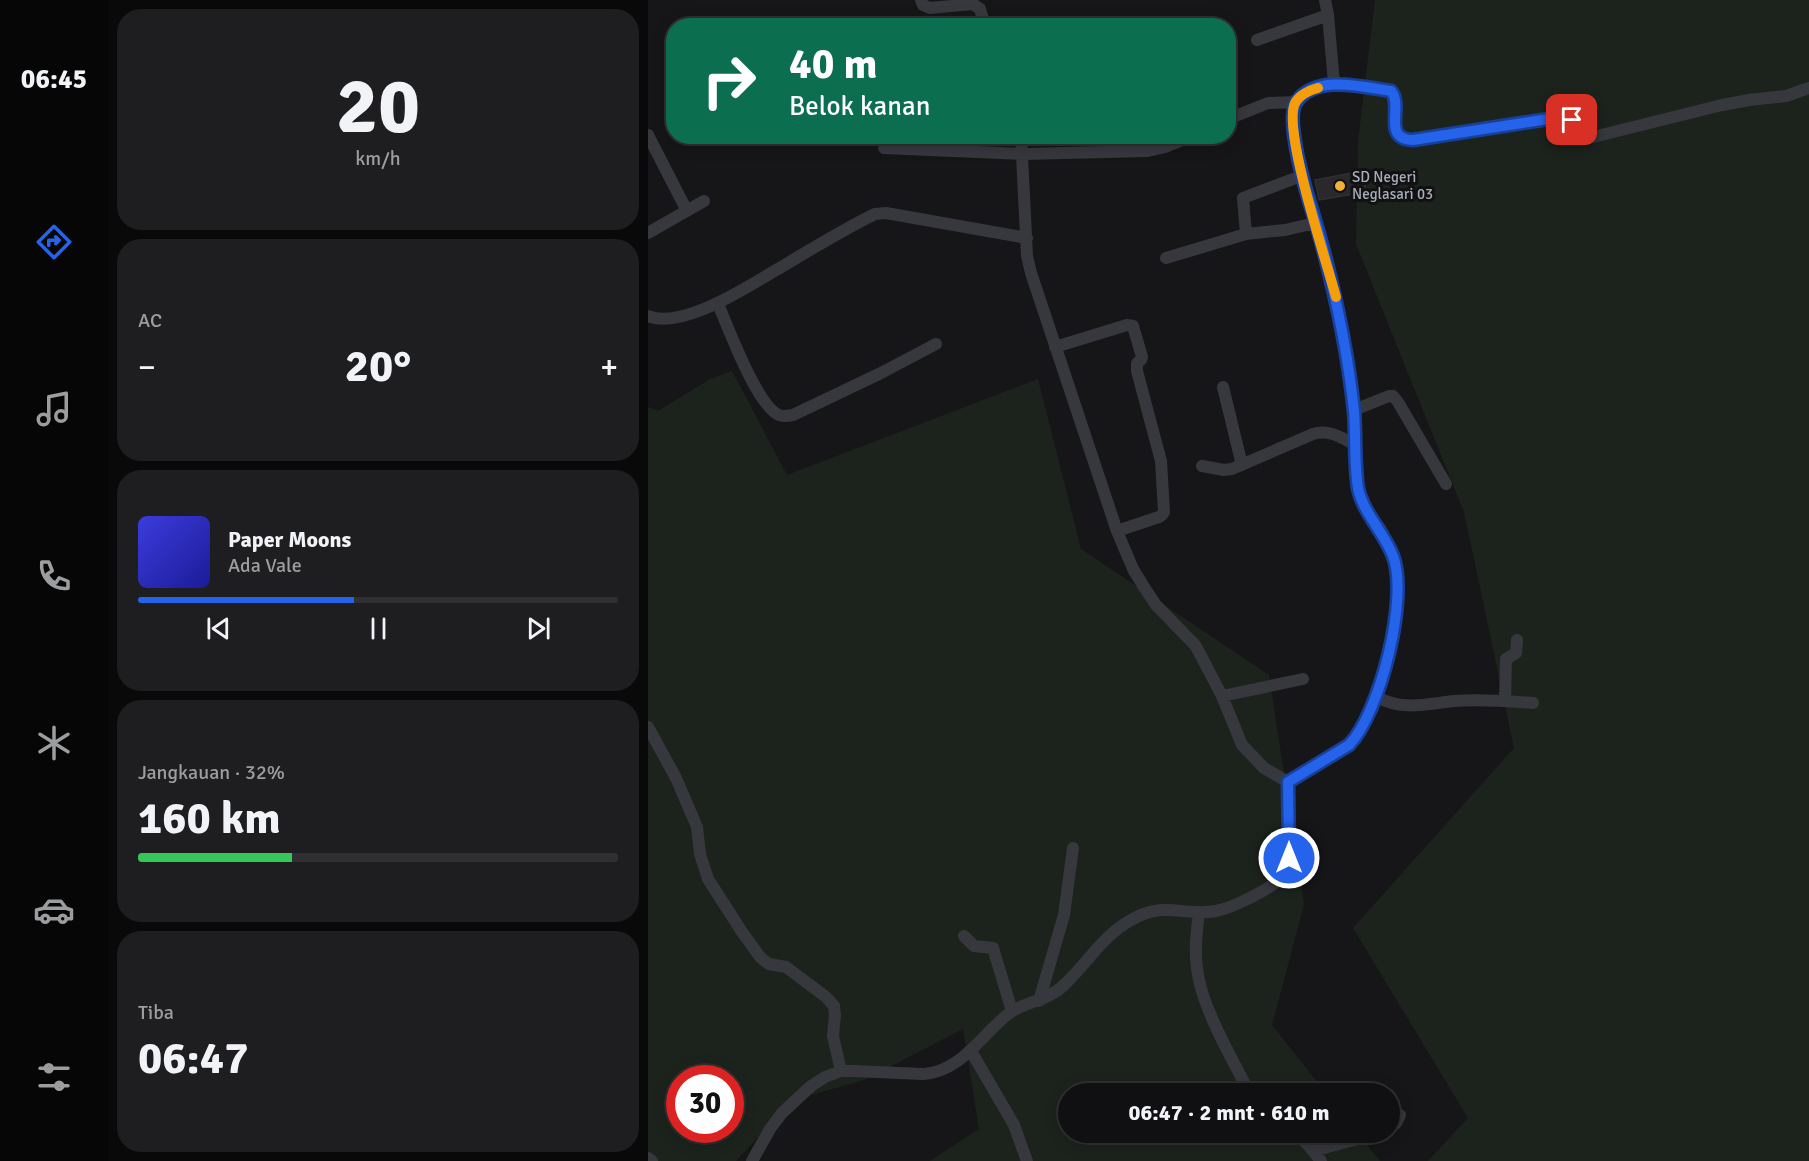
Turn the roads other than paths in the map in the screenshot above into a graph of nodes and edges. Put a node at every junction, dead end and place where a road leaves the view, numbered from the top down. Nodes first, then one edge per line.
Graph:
1 (921, 0) edge
2 (1324, 0) edge
3 (1329, 15) junction
4 (983, 18) edge
5 (1257, 40) dead end
6 (1334, 83) junction
7 (1809, 88) edge
8 (1296, 102) junction
9 (1236, 116) edge
10 (648, 135) edge
11 (1022, 144) edge
12 (1172, 144) edge
13 (884, 148) dead end
14 (1023, 154) junction
15 (1301, 176) junction
16 (705, 201) dead end
17 (687, 211) junction
18 (1316, 223) junction
19 (648, 233) edge
20 (1246, 234) junction
21 (1027, 238) junction
22 (1166, 258) dead end
23 (718, 304) junction
24 (648, 316) edge
25 (936, 344) dead end
26 (1055, 347) junction
27 (1223, 387) dead end
28 (1354, 410) junction
29 (1356, 445) junction
30 (1242, 465) junction
31 (1202, 466) dead end
32 (1446, 484) dead end
33 (1117, 531) junction
34 (1517, 640) dead end
35 (1303, 679) dead end
36 (1222, 696) junction
37 (1377, 697) junction
38 (1505, 700) junction
39 (1533, 703) dead end
40 (648, 727) edge
41 (1288, 782) junction
42 (1073, 848) dead end
43 (1198, 912) junction
44 (964, 936) dead end
45 (1039, 1001) junction
46 (1012, 1011) junction
47 (971, 1051) junction
48 (841, 1071) junction
49 (1244, 1083) edge
50 (1305, 1143) edge
51 (1353, 1143) edge
52 (1317, 1156) edge
53 (648, 1158) edge
54 (652, 1161) edge
55 (752, 1161) edge
56 (1027, 1161) edge

1 - 4 street
2 - 3 street
3 - 5 street
3 - 6 street
6 - 7 street
6 - 8 street
8 - 9 street
8 - 15 street
10 - 17 street
11 - 14 street
12 - 14 street
13 - 14 street
14 - 21 street
15 - 18 street
15 - 20 street
16 - 17 street
17 - 19 street
18 - 20 street
18 - 28 street
20 - 22 street
21 - 23 street
21 - 26 street
23 - 24 street
23 - 25 street
26 - 33 street
26 - 33 street
27 - 30 street
28 - 29 street
28 - 32 street
29 - 30 street
29 - 37 street
30 - 31 street
33 - 36 street
34 - 38 street
35 - 36 street
36 - 41 street
37 - 38 street
37 - 41 street
38 - 39 street
40 - 48 street
41 - 43 street
42 - 45 street
43 - 45 street
43 - 49 street
44 - 46 street
45 - 46 street
46 - 47 street
47 - 48 street
47 - 56 street
48 - 55 street
50 - 52 street
51 - 52 street
53 - 54 street

